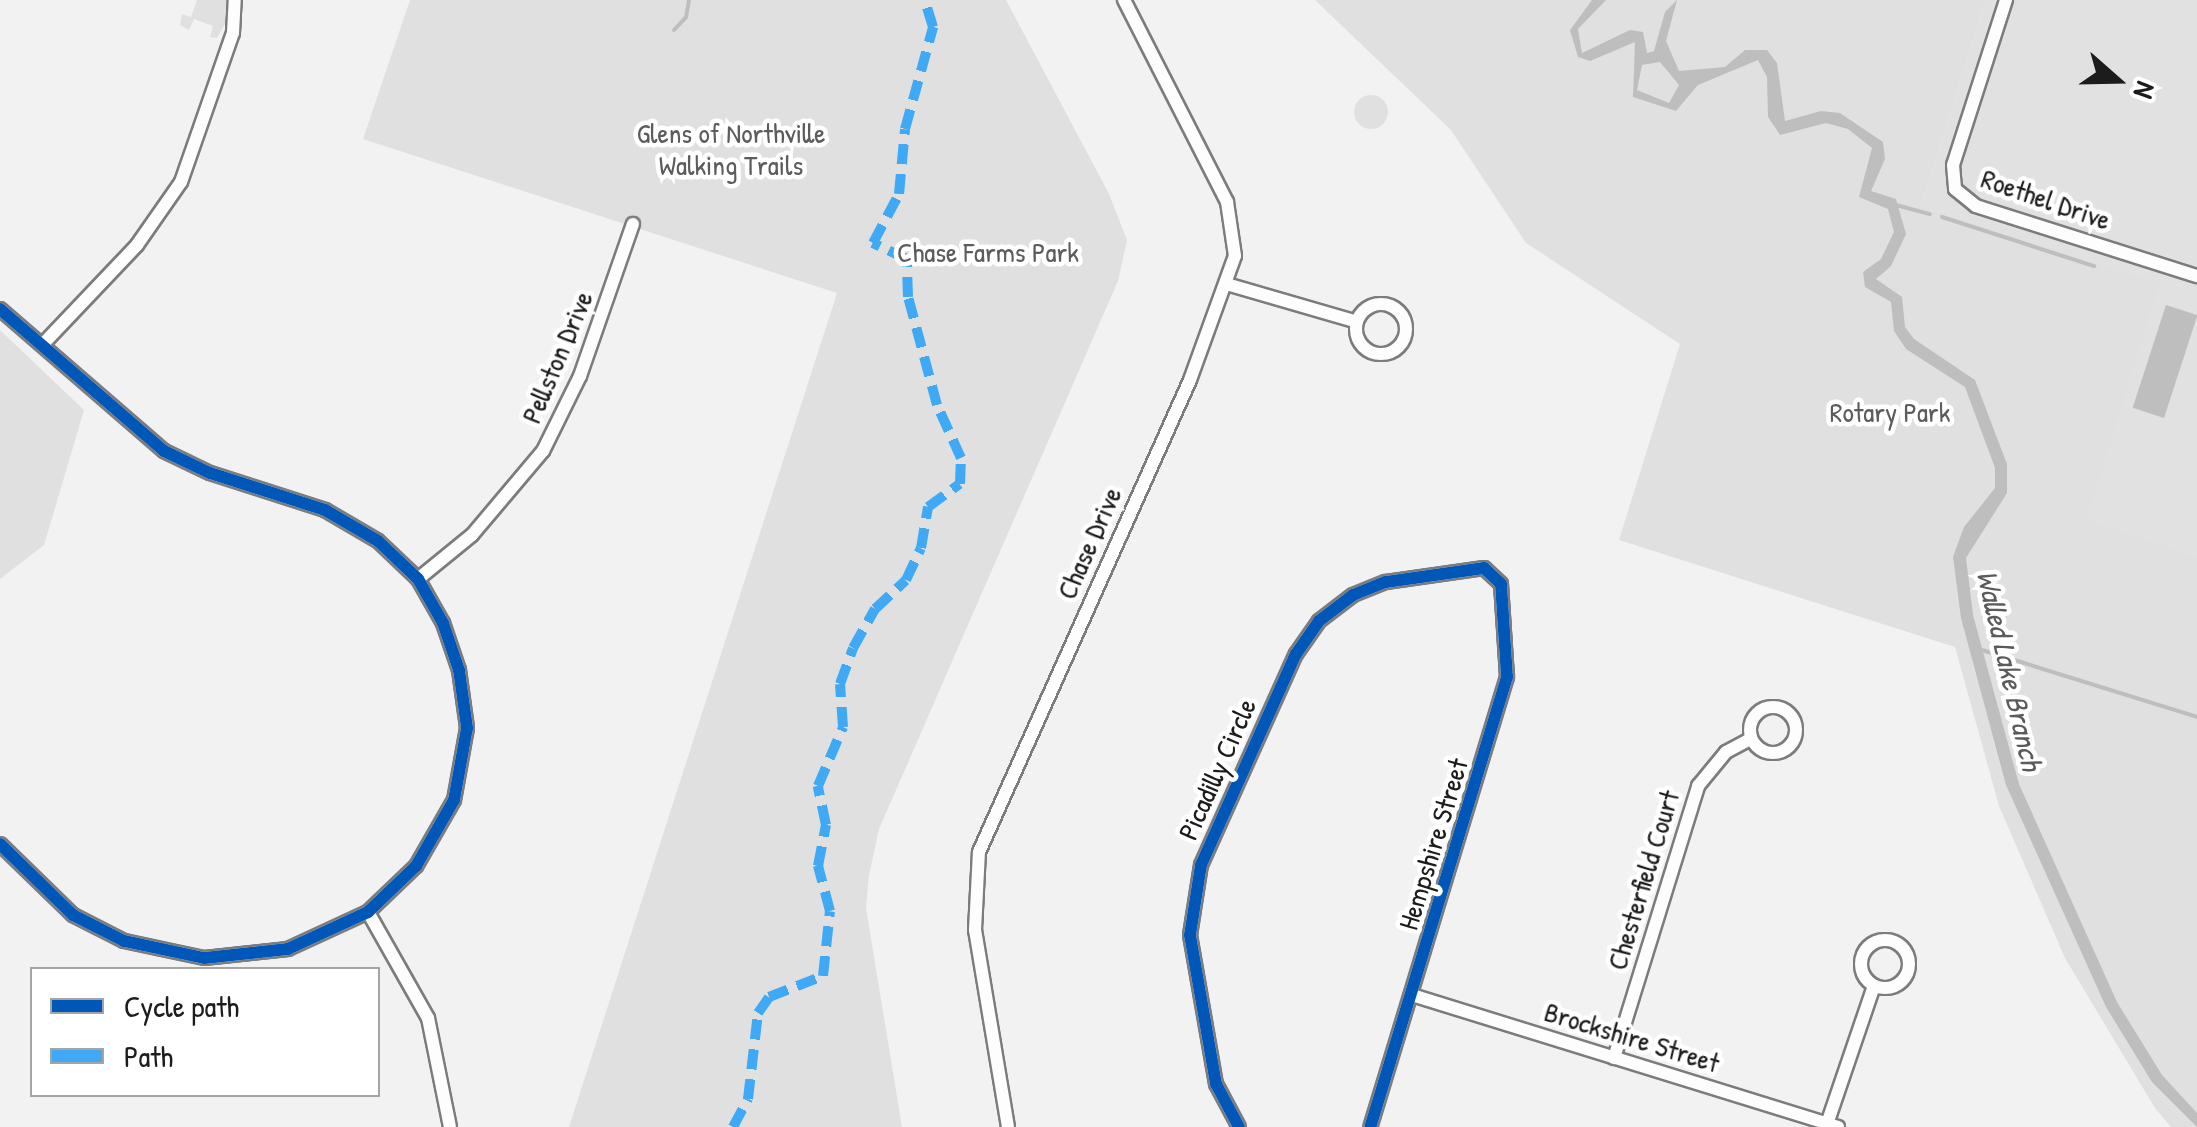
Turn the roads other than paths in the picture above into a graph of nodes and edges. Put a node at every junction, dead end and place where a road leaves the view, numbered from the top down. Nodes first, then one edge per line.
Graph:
1 (235, 0) edge
2 (1124, 0) edge
3 (2006, 0) edge
4 (633, 224) dead end
5 (2197, 276) edge
6 (1230, 285) junction
7 (0, 310) edge
8 (1357, 322) dead end
9 (46, 342) junction
10 (1494, 573) joint
11 (418, 579) junction
12 (1750, 738) dead end
13 (0, 844) edge
14 (368, 912) junction
15 (1874, 986) dead end
16 (1412, 995) junction
17 (1614, 1058) junction
18 (1833, 1125) edge
19 (450, 1127) edge
20 (1008, 1127) edge
21 (1239, 1127) edge
22 (1370, 1127) edge

1 - 9 street
2 - 6 street, Chase Drive
3 - 5 street, Roethel Drive
4 - 11 street, Pellston Drive
6 - 8 street
6 - 20 street, Chase Drive
7 - 9 street
9 - 11 street
10 - 16 street, Hempshire Street
10 - 21 street, Picadilly Circle
11 - 14 street
12 - 17 street, Chesterfield Court
13 - 14 street
14 - 19 street
15 - 18 street
16 - 17 street, Brockshire Street
16 - 22 street, Hempshire Street
17 - 18 street, Brockshire Street

